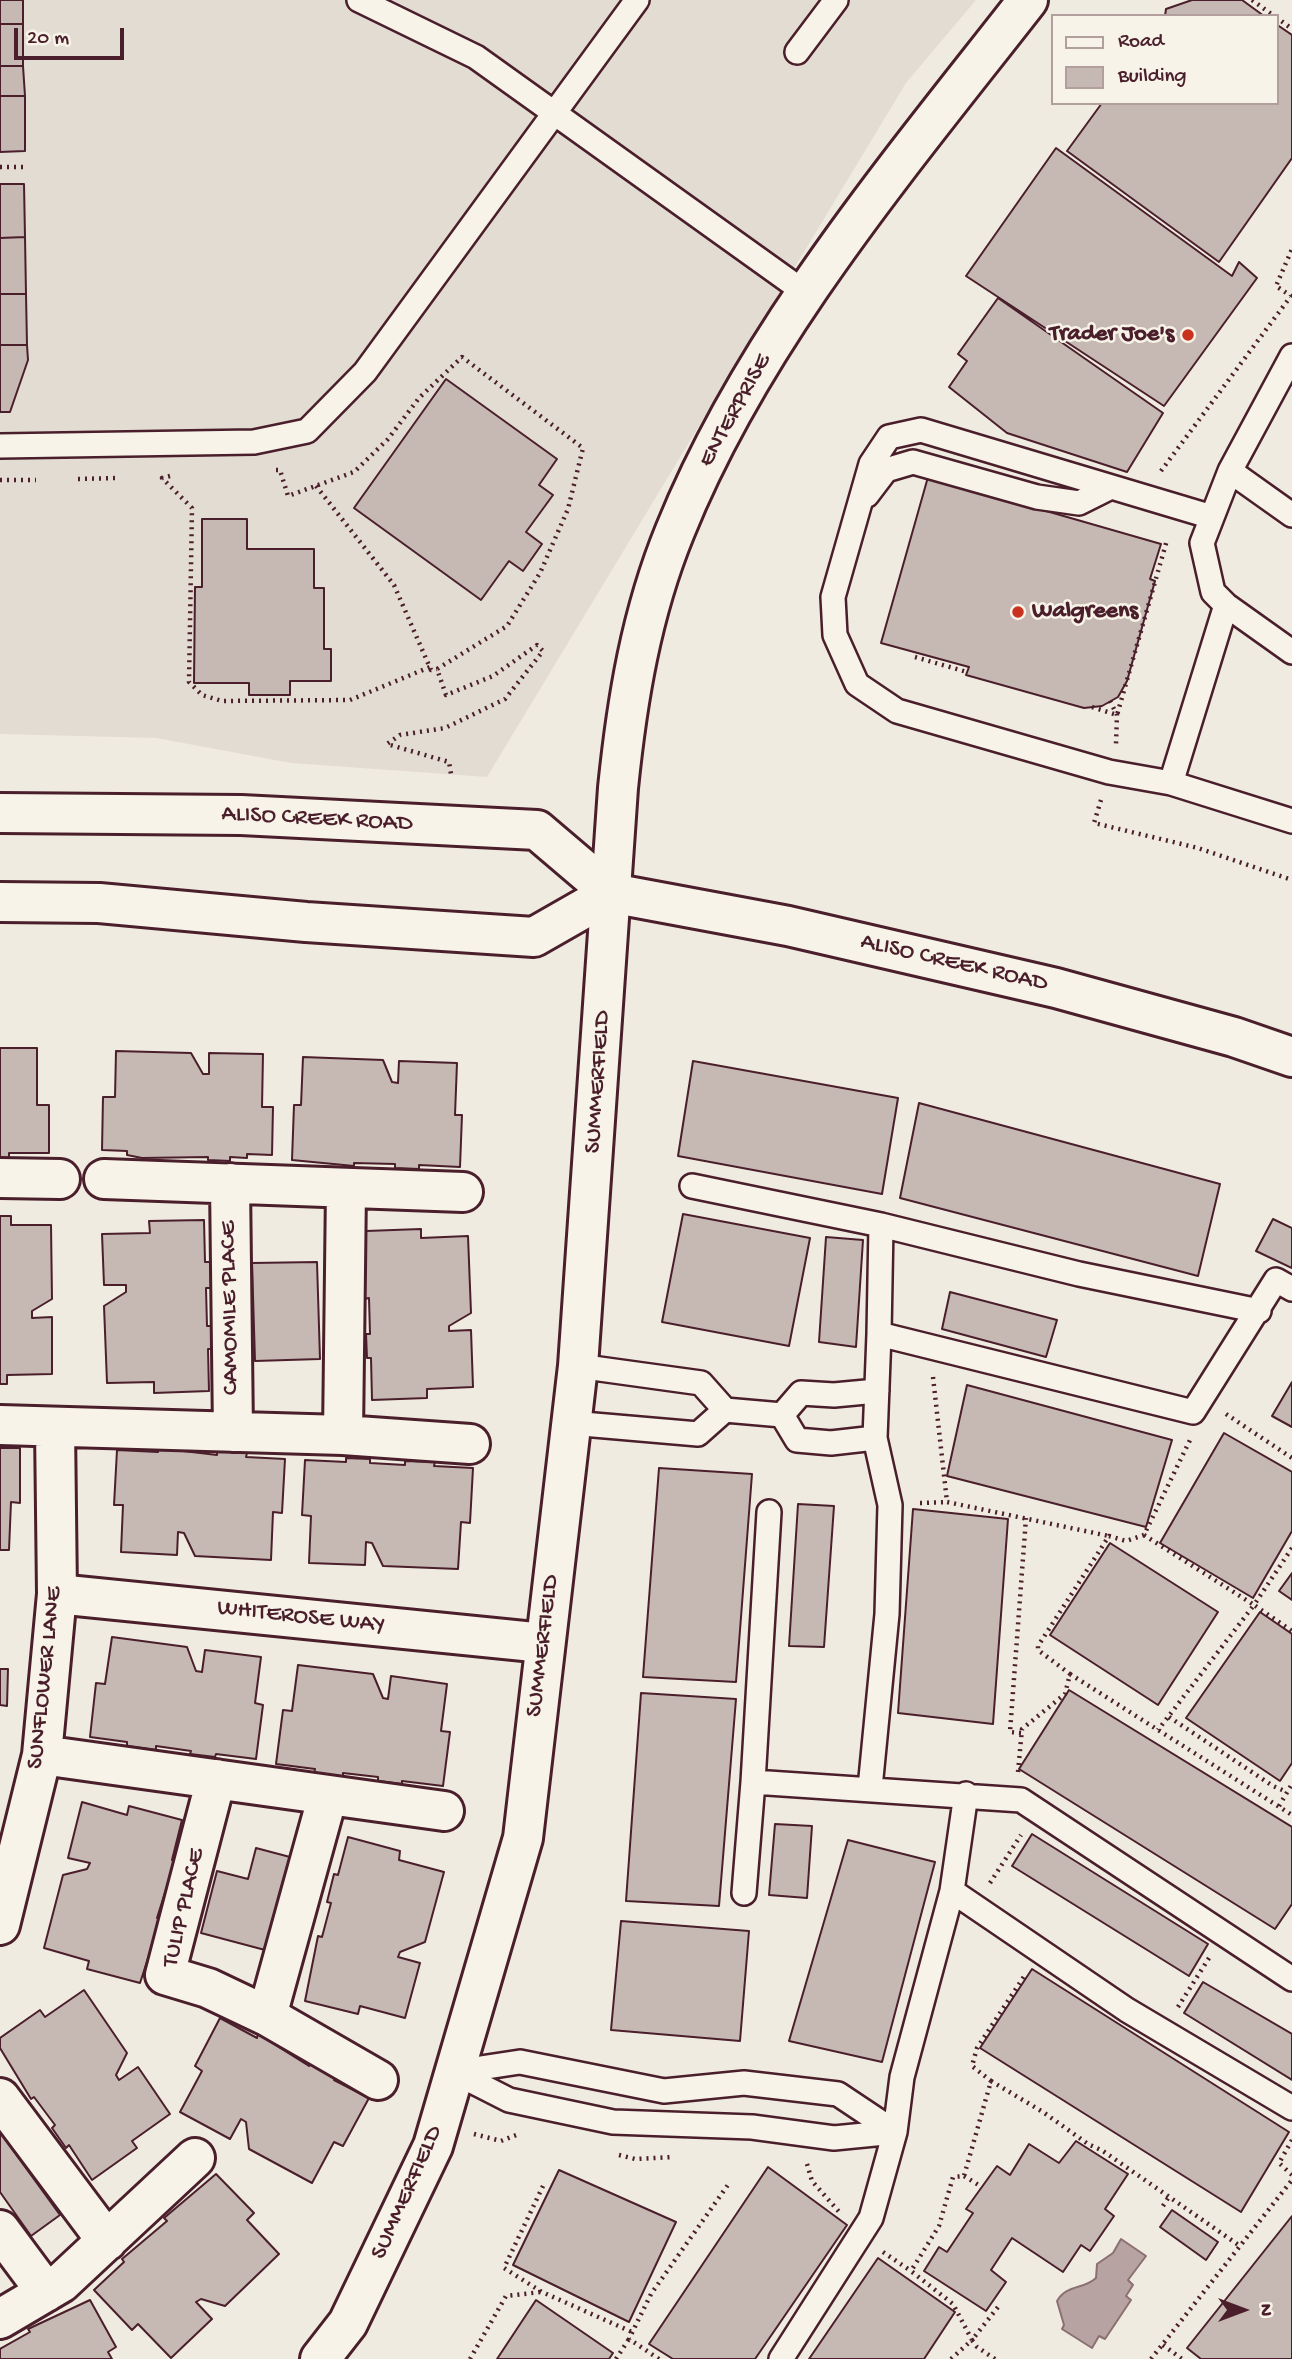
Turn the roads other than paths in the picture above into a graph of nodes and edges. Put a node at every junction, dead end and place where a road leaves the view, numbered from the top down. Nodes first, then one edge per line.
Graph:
1 (359, 0) edge
2 (636, 0) edge
3 (836, 0) edge
4 (1028, 0) edge
5 (797, 52) dead end
6 (554, 115) junction
7 (807, 294) junction
8 (1292, 356) edge
9 (0, 446) edge
10 (1230, 471) junction
11 (1111, 487) junction
12 (860, 505) junction
13 (1292, 515) edge
14 (1212, 517) junction
15 (1226, 606) junction
16 (1292, 652) edge
17 (1171, 783) junction
18 (0, 813) edge
19 (1292, 821) edge
20 (611, 893) junction
21 (0, 902) edge
22 (1292, 1058) edge
23 (0, 1178) edge
24 (60, 1179) dead end
25 (104, 1179) dead end
26 (230, 1183) junction
27 (692, 1186) dead end
28 (346, 1188) junction
29 (463, 1192) dead end
30 (881, 1225) junction
31 (1292, 1289) edge
32 (1259, 1311) junction
33 (879, 1334) junction
34 (578, 1366) junction
35 (877, 1391) junction
36 (725, 1410) junction
37 (782, 1415) junction
38 (571, 1423) junction
39 (0, 1425) edge
40 (55, 1427) junction
41 (233, 1432) junction
42 (344, 1435) junction
43 (874, 1438) junction
44 (470, 1444) dead end
45 (769, 1513) dead end
46 (57, 1594) junction
47 (544, 1643) junction
48 (42, 1755) junction
49 (216, 1779) junction
50 (753, 1782) junction
51 (870, 1788) junction
52 (966, 1794) junction
53 (328, 1795) junction
54 (444, 1811) dead end
55 (952, 1891) junction
56 (744, 1894) dead end
57 (0, 1925) edge
58 (1292, 1979) edge
59 (267, 2016) junction
60 (454, 2072) junction
61 (378, 2080) dead end
62 (0, 2098) edge
63 (1292, 2108) edge
64 (895, 2132) junction
65 (195, 2158) dead end
66 (0, 2230) edge
67 (107, 2241) junction
68 (46, 2292) junction
69 (0, 2319) edge
70 (320, 2359) edge
71 (780, 2359) edge

1 - 6 lane
2 - 6 lane
3 - 5 lane
4 - 7 street, ENTERPRISE
6 - 7 lane
6 - 9 lane
7 - 20 street, ENTERPRISE
8 - 10 lane
10 - 13 lane
10 - 14 lane
11 - 12 lane
11 - 12 lane
11 - 14 lane
12 - 17 lane
14 - 15 lane
15 - 16 lane
15 - 17 lane
17 - 19 lane
18 - 20 street, ALISO CREEK ROAD
20 - 21 street
20 - 22 street, ALISO CREEK ROAD
20 - 34 street, SUMMERFIELD
23 - 24 street
25 - 26 street
26 - 28 street
26 - 41 street, CAMOMILE PLACE
27 - 30 lane
28 - 29 street
28 - 42 street
30 - 32 lane
30 - 33 lane
31 - 32 lane
32 - 33 lane
33 - 35 lane
34 - 36 lane
34 - 38 street, SUMMERFIELD
35 - 37 lane
35 - 43 lane
36 - 37 lane
36 - 38 lane
37 - 43 lane
38 - 47 street, SUMMERFIELD
39 - 40 street, CAMOMILE PLACE
40 - 41 street, CAMOMILE PLACE
40 - 46 street, SUNFLOWER LANE
41 - 42 street, CAMOMILE PLACE
42 - 44 street, CAMOMILE PLACE
43 - 51 lane
45 - 50 lane
46 - 47 street, WHITEROSE WAY
46 - 48 street, SUNFLOWER LANE
47 - 60 street, SUMMERFIELD
48 - 49 street
48 - 57 street, SUNFLOWER LANE
49 - 53 street
49 - 59 street, TULIP PLACE
50 - 51 lane
50 - 56 lane
51 - 52 lane
52 - 55 lane
52 - 58 lane
53 - 54 street
53 - 59 street
55 - 63 lane
55 - 64 lane
59 - 61 street, TULIP PLACE
60 - 64 lane
60 - 64 lane
60 - 70 street, SUMMERFIELD
62 - 67 street
64 - 71 lane
65 - 67 street
66 - 68 street
67 - 68 street
68 - 69 street

